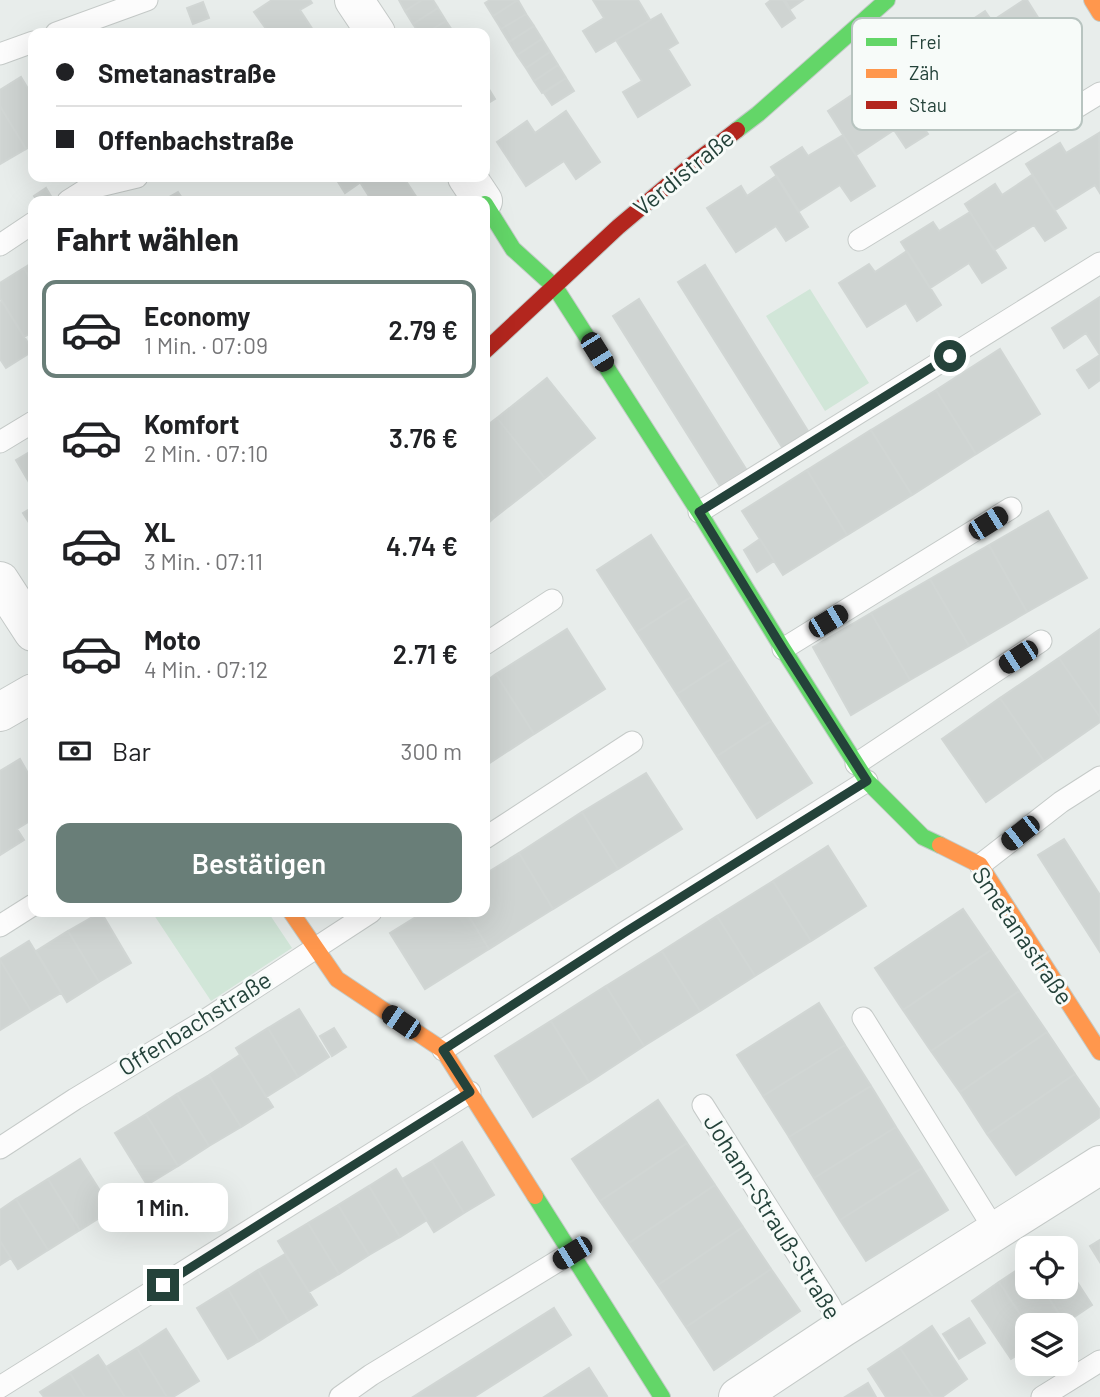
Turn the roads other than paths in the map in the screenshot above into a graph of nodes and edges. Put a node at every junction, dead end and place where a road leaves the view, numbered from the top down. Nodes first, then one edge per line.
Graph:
1 (146, 0) edge
2 (354, 0) edge
3 (887, 0) edge
4 (1092, 0) edge
5 (1100, 13) edge
6 (867, 18) edge
7 (70, 28) edge
8 (373, 28) edge
9 (852, 31) edge
10 (28, 44) edge
11 (0, 54) edge
12 (1100, 93) edge
13 (1082, 104) edge
14 (1039, 130) edge
15 (116, 182) edge
16 (76, 196) edge
17 (490, 213) edge
18 (28, 226) edge
19 (859, 240) dead end
20 (0, 245) edge
21 (1100, 263) edge
22 (555, 287) junction
23 (490, 346) edge
24 (28, 425) edge
25 (0, 442) edge
26 (1011, 509) dead end
27 (699, 512) junction
28 (0, 581) edge
29 (551, 600) dead end
30 (28, 624) edge
31 (1041, 641) dead end
32 (490, 642) edge
33 (783, 649) junction
34 (28, 696) edge
35 (0, 712) edge
36 (632, 742) dead end
37 (862, 772) junction
38 (1100, 777) edge
39 (490, 835) edge
40 (979, 865) junction
41 (28, 908) edge
42 (294, 917) edge
43 (363, 917) edge
44 (0, 926) edge
45 (315, 948) junction
46 (863, 1018) dead end
47 (443, 1050) junction
48 (1100, 1052) edge
49 (470, 1092) junction
50 (702, 1105) dead end
51 (0, 1148) edge
52 (1100, 1165) edge
53 (996, 1232) junction
54 (572, 1253) junction
55 (842, 1328) junction
56 (1100, 1361) edge
57 (0, 1387) edge
58 (340, 1397) edge
59 (663, 1397) edge
60 (738, 1397) edge
61 (1042, 1397) edge

1 - 7 lane
2 - 8 street
3 - 6 street, Verdistraße
4 - 5 street
9 - 22 street, Verdistraße
10 - 11 lane
12 - 13 lane
14 - 19 lane
15 - 16 lane
17 - 22 street, Smetanastraße
18 - 20 lane
21 - 27 lane
22 - 23 street, Verdistraße
22 - 27 street, Smetanastraße
24 - 25 lane
26 - 33 lane
27 - 33 street, Smetanastraße
28 - 30 street
29 - 32 lane
31 - 37 lane
33 - 37 street, Smetanastraße
34 - 35 street
36 - 39 lane
37 - 40 street, Smetanastraße
37 - 47 lane
38 - 40 lane
40 - 48 street, Smetanastraße
41 - 44 lane
42 - 45 street
43 - 45 lane, Offenbachstraße
45 - 47 street
45 - 51 lane, Offenbachstraße
46 - 53 lane
47 - 49 street
49 - 54 street
49 - 57 lane
50 - 55 lane, Johann-Strauß-Straße
52 - 53 street, Johann-Strauß-Straße
53 - 55 street, Johann-Strauß-Straße
54 - 58 lane
54 - 59 street
55 - 60 street, Johann-Strauß-Straße
56 - 61 lane

